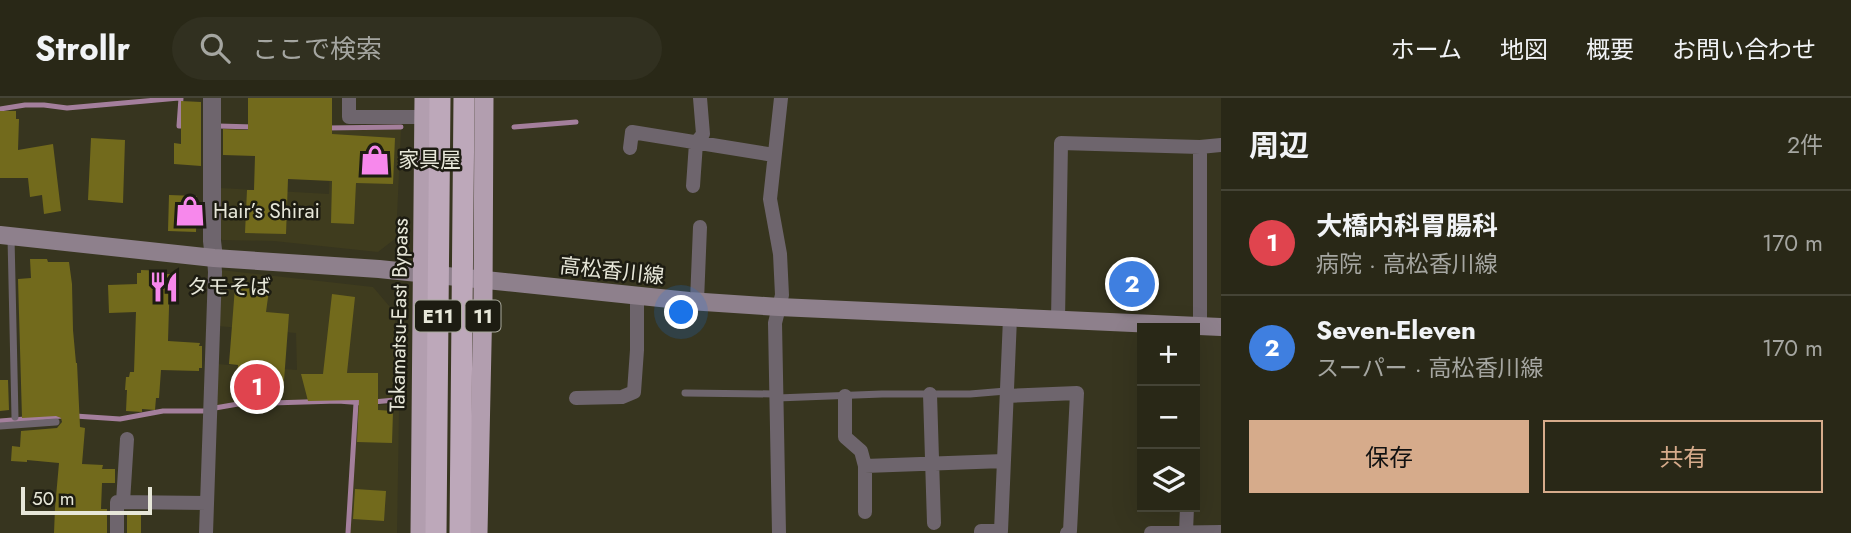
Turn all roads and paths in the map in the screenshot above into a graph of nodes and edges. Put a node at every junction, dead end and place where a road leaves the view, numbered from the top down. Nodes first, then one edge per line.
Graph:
1 (212, 98) edge
2 (349, 98) edge
3 (440, 98) edge
4 (464, 98) edge
5 (484, 98) edge
6 (701, 98) edge
7 (781, 98) edge
8 (424, 107) edge
9 (696, 143) junction
10 (1221, 145) edge
11 (1200, 147) junction
12 (631, 148) dead end
13 (774, 155) junction
14 (693, 186) dead end
15 (700, 227) dead end
16 (6, 236) edge
17 (214, 258) junction
18 (422, 274) junction
19 (483, 281) junction
20 (637, 296) junction
21 (697, 301) junction
22 (779, 307) junction
23 (1010, 318) junction
24 (1058, 320) junction
25 (1190, 323) edge
26 (1137, 324) edge
27 (1200, 327) edge
28 (1221, 327) edge
29 (685, 393) dead end
30 (930, 394) junction
31 (1007, 394) junction
32 (775, 396) junction
33 (845, 396) junction
34 (576, 398) dead end
35 (15, 417) dead end
36 (56, 422) dead end
37 (0, 426) edge
38 (127, 439) dead end
39 (1004, 461) junction
40 (932, 463) junction
41 (865, 466) junction
42 (123, 502) junction
43 (207, 503) junction
44 (865, 512) dead end
45 (1187, 512) edge
46 (934, 523) dead end
47 (1186, 532) edge
48 (1221, 532) edge
49 (117, 533) edge
50 (206, 533) edge
51 (420, 533) edge
52 (436, 533) edge
53 (460, 533) edge
54 (478, 533) edge
55 (779, 533) edge
56 (981, 533) edge
57 (1068, 533) edge
58 (1151, 533) edge

1 - 17 street
2 - 8 street
3 - 52 highway, E11, bridge
4 - 53 highway, E11, bridge
5 - 19 highway, 11
6 - 9 street
7 - 13 street
8 - 18 highway, Takamatsu-East Bypass
9 - 12 street
9 - 13 street
9 - 14 street
10 - 11 street
11 - 24 street
11 - 25 street
13 - 22 street
15 - 21 street
16 - 17 main road, 高松香川線
16 - 35 lane
17 - 18 main road, 高松香川線
17 - 43 street
18 - 19 main road, 高松香川線
18 - 51 highway, Takamatsu-East Bypass
19 - 20 main road, 高松香川線
19 - 54 highway, 11
20 - 21 main road, 高松香川線
20 - 34 street
21 - 22 main road, 高松香川線
22 - 23 main road, 高松香川線
22 - 32 street
23 - 24 main road, 高松香川線
23 - 31 street
24 - 26 main road, 高松香川線
27 - 28 main road, 高松香川線
29 - 32 lane
30 - 31 lane
30 - 33 lane
30 - 40 street
31 - 39 street
31 - 57 street
32 - 33 lane
32 - 55 street
33 - 41 street
36 - 37 lane
38 - 42 street
39 - 40 street
39 - 56 street
40 - 41 street
40 - 46 street
41 - 44 street
42 - 43 street
42 - 49 street
43 - 50 street
45 - 47 street
47 - 48 street
47 - 58 street

